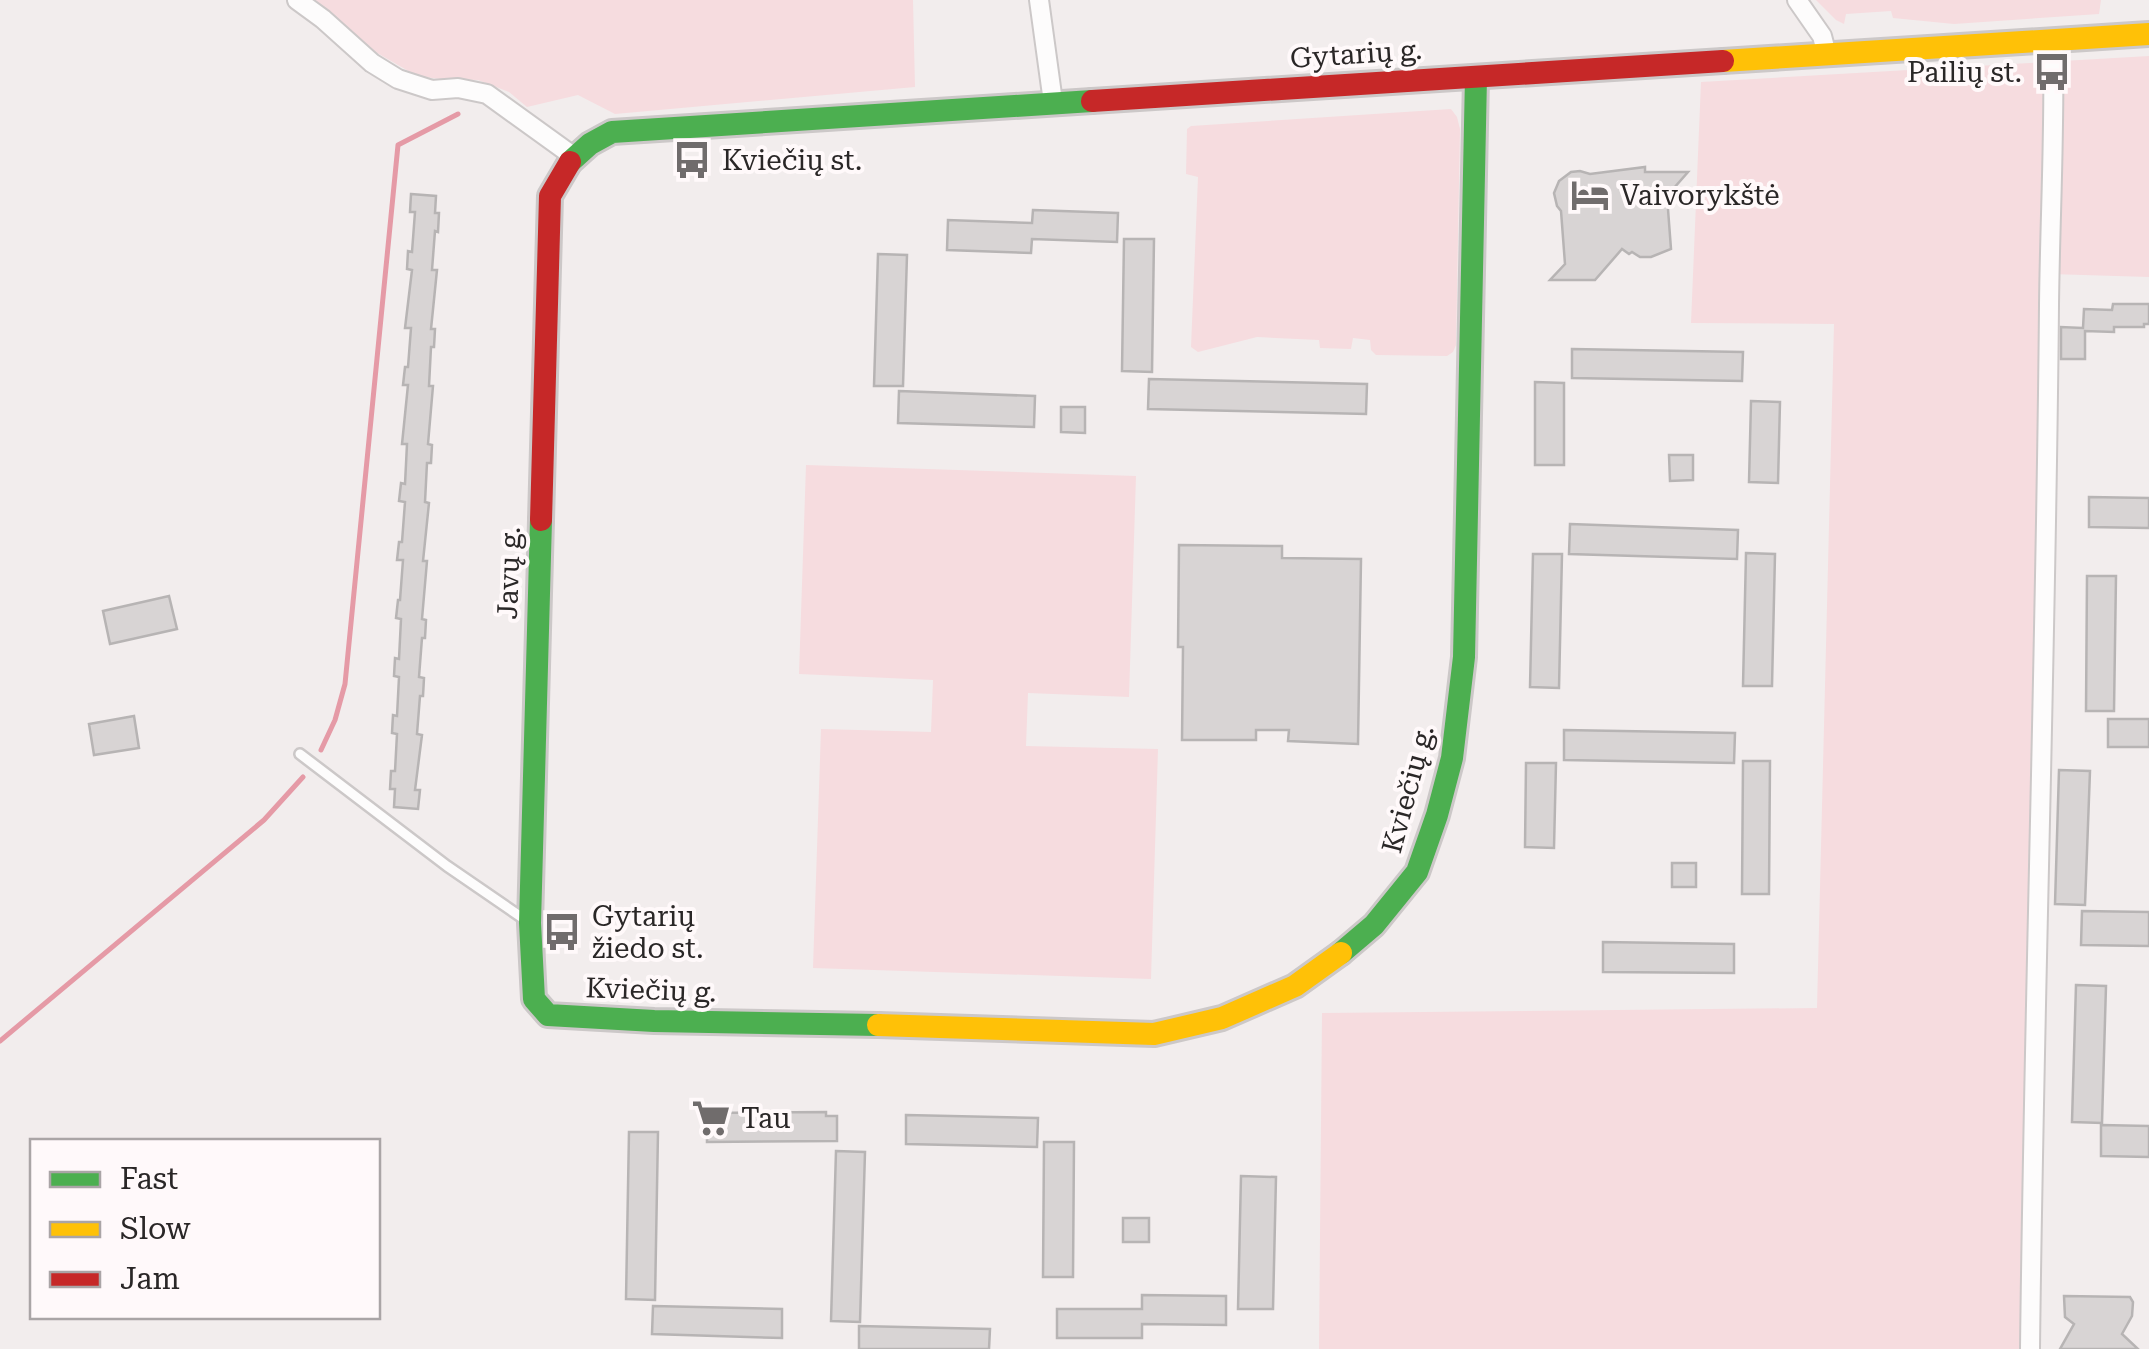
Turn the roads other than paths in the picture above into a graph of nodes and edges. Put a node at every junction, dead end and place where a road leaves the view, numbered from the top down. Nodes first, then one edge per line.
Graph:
1 (296, 0) edge
2 (1039, 0) edge
3 (1797, 0) edge
4 (2149, 34) edge
5 (2053, 40) junction
6 (1826, 54) junction
7 (1476, 77) junction
8 (1054, 102) junction
9 (574, 156) junction
10 (300, 754) dead end
11 (530, 922) junction
12 (534, 999) joint
13 (2030, 1349) edge

1 - 9 street
2 - 8 street
3 - 6 street
4 - 5 street, Gytarių g.
5 - 6 street, Gytarių g.
5 - 13 street
6 - 7 street, Gytarių g.
7 - 8 street, Gytarių g.
7 - 12 street, Kviečių g.
8 - 9 street, Gytarių g.
9 - 11 street, Javų g.
10 - 11 lane
11 - 12 street, Javų g.

